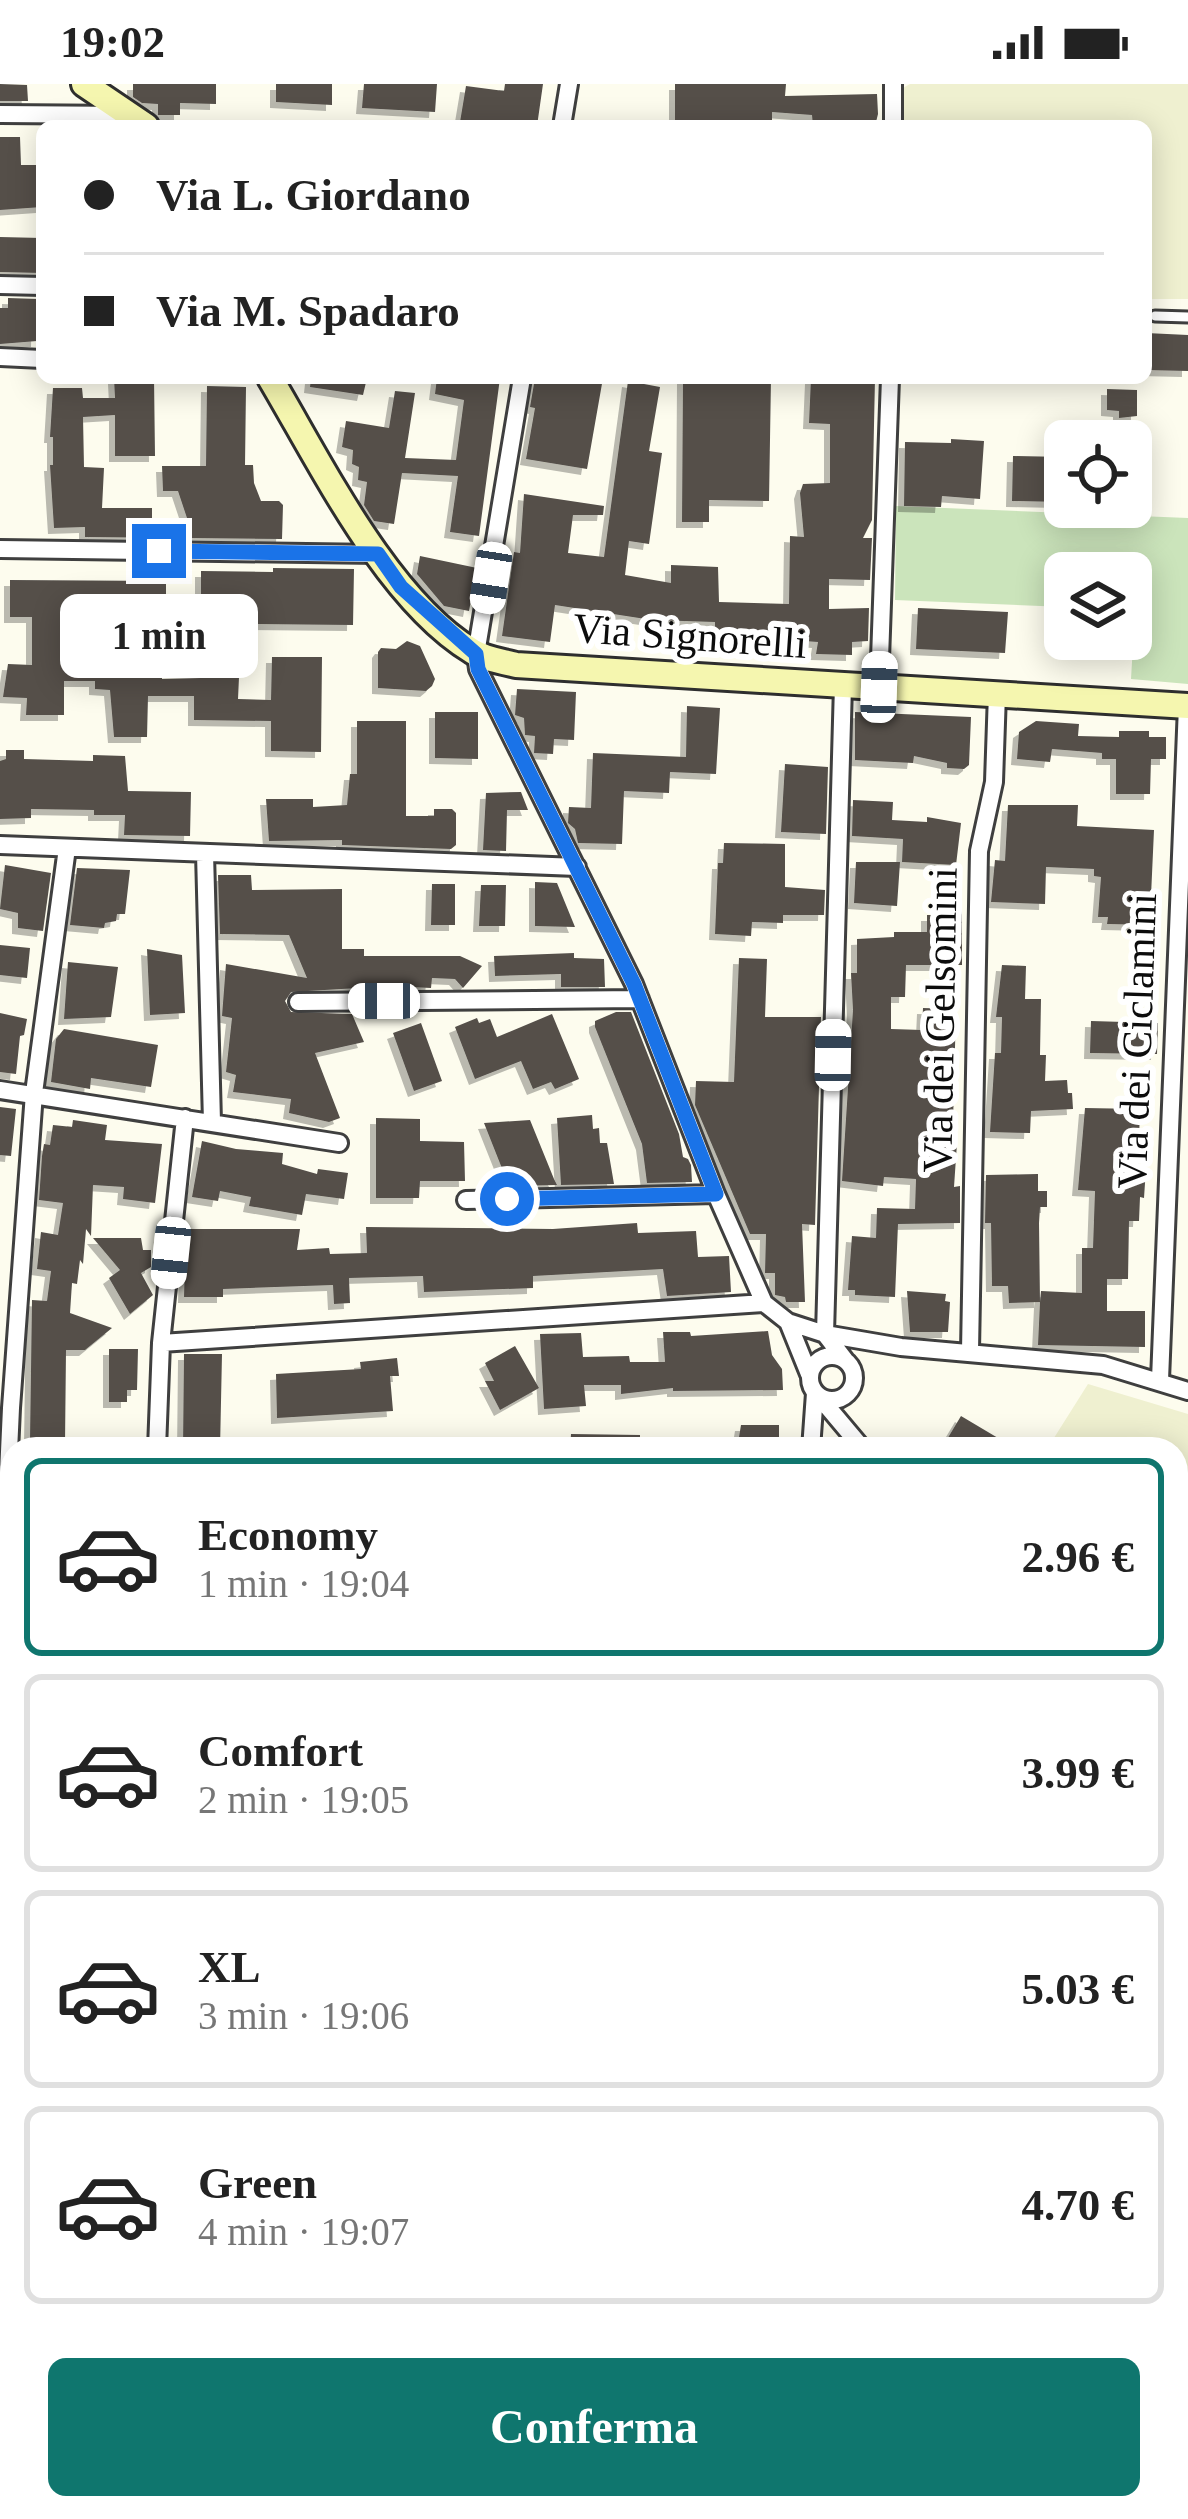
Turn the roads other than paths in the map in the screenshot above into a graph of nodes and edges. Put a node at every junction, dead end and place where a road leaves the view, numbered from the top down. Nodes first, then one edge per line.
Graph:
1 (84, 84) edge
2 (569, 84) edge
3 (893, 84) edge
4 (0, 115) edge
5 (138, 120) edge
6 (563, 120) edge
7 (893, 120) edge
8 (0, 285) edge
9 (36, 286) edge
10 (1155, 316) dead end
11 (1188, 317) edge
12 (0, 357) edge
13 (36, 359) edge
14 (274, 384) edge
15 (521, 384) edge
16 (890, 384) edge
17 (0, 549) edge
18 (378, 554) junction
19 (476, 654) junction
20 (844, 685) junction
21 (879, 687) junction
22 (997, 693) junction
23 (1187, 706) edge
24 (0, 845) edge
25 (67, 848) junction
26 (206, 853) junction
27 (577, 867) junction
28 (640, 999) junction
29 (298, 1002) dead end
30 (0, 1090) edge
31 (34, 1093) junction
32 (185, 1118) junction
33 (212, 1122) junction
34 (339, 1143) dead end
35 (716, 1194) junction
36 (466, 1200) dead end
37 (764, 1303) junction
38 (788, 1322) junction
39 (825, 1334) junction
40 (854, 1339) junction
41 (161, 1343) junction
42 (901, 1347) junction
43 (970, 1351) junction
44 (842, 1366) junction
45 (809, 1373) junction
46 (1160, 1380) junction
47 (1188, 1391) edge
48 (818, 1395) junction
49 (850, 1432) junction
50 (10, 1437) edge
51 (158, 1437) edge
52 (813, 1437) edge
53 (854, 1437) edge

1 - 5 street
2 - 6 street
3 - 7 street
4 - 5 street
8 - 9 street
10 - 11 lane
12 - 13 street
14 - 18 street
15 - 19 street
16 - 21 street
17 - 18 street
18 - 19 street
19 - 20 street, Via Signorelli
19 - 27 street
20 - 21 street, Via Signorelli
20 - 39 street
21 - 22 street, Via Signorelli
22 - 23 street, Via Signorelli
22 - 43 street, Via dei Gelsomini
23 - 46 street, Via dei Ciclamini
24 - 25 street
25 - 26 street
25 - 31 street
26 - 27 street
26 - 33 street
27 - 28 street
28 - 29 street
28 - 35 street
30 - 31 street
31 - 32 street
31 - 50 street
32 - 33 street
32 - 41 street
33 - 34 street
35 - 36 street
35 - 37 street
37 - 38 street
37 - 41 street
38 - 39 street
38 - 45 street
39 - 40 street
39 - 44 street
40 - 42 street
40 - 44 street
41 - 51 street
42 - 43 street
42 - 44 street
43 - 46 street
44 - 45 street
44 - 48 street
44 - 49 street
45 - 48 street
46 - 47 street
48 - 49 street
48 - 52 street
49 - 53 street

